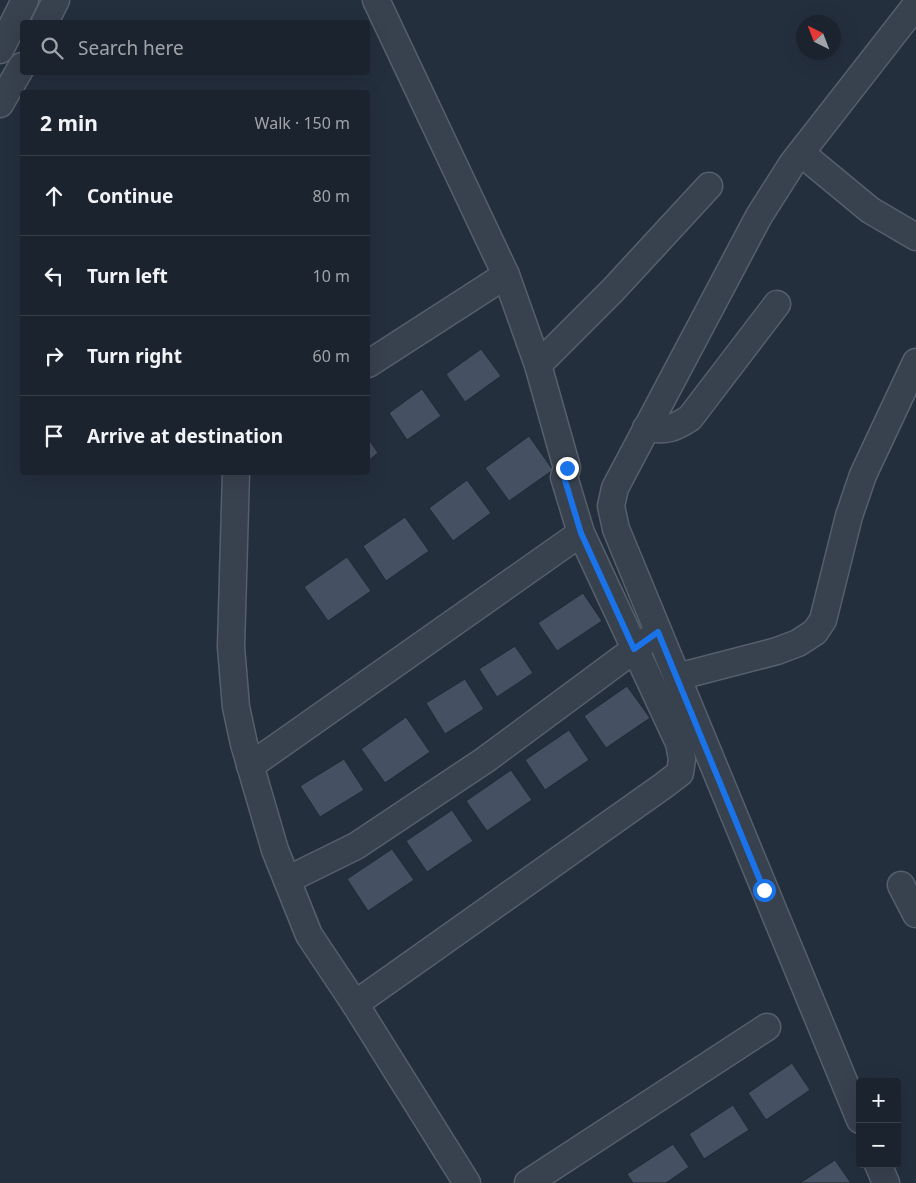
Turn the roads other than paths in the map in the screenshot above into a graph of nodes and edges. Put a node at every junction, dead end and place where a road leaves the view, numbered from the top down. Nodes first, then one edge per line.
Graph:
1 (24, 0) edge
2 (56, 0) edge
3 (376, 0) edge
4 (916, 4) edge
5 (46, 20) edge
6 (0, 50) edge
7 (20, 69) edge
8 (0, 104) edge
9 (801, 153) junction
10 (708, 186) dead end
11 (916, 237) edge
12 (506, 275) junction
13 (777, 304) dead end
14 (916, 362) edge
15 (370, 363) edge
16 (538, 365) junction
17 (646, 428) junction
18 (236, 475) edge
19 (581, 533) junction
20 (658, 632) junction
21 (634, 649) junction
22 (677, 678) junction
23 (250, 766) junction
24 (286, 880) junction
25 (901, 885) dead end
26 (916, 914) edge
27 (355, 1004) junction
28 (767, 1027) dead end
29 (856, 1110) edge
30 (880, 1168) edge
31 (467, 1183) edge
32 (528, 1183) edge
33 (886, 1183) edge

1 - 6 street
2 - 5 street
3 - 12 street
4 - 9 street
7 - 8 street
9 - 11 street
9 - 17 street
10 - 16 street
12 - 15 street
12 - 16 street
13 - 17 street
14 - 22 street
16 - 19 street
17 - 20 street
18 - 23 street
19 - 21 street
19 - 23 street
20 - 21 street
20 - 22 street
21 - 24 street
21 - 27 street
22 - 29 street
23 - 24 street
24 - 27 street
25 - 26 street
27 - 31 street
28 - 32 street
30 - 33 street

